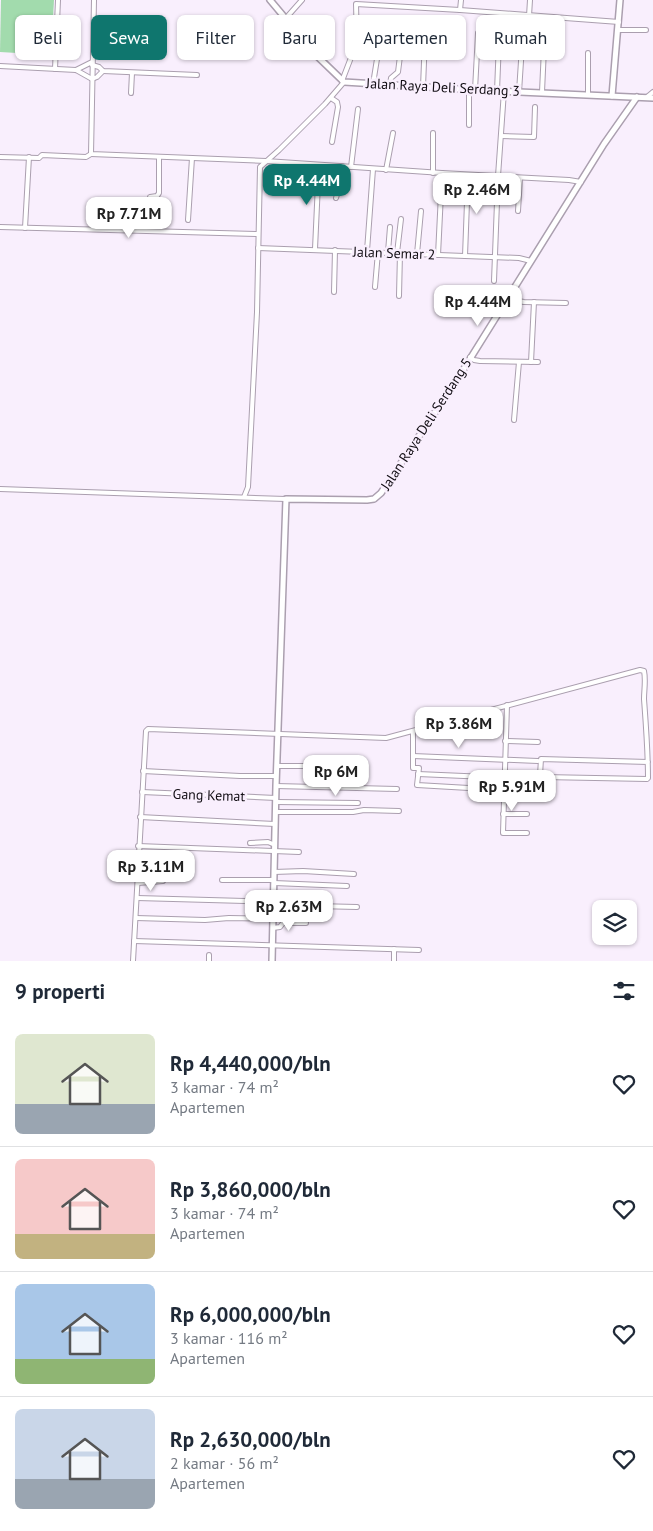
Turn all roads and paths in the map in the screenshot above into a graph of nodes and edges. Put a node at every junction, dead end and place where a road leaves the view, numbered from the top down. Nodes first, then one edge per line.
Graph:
1 (58, 0) edge
2 (94, 0) edge
3 (270, 0) edge
4 (302, 0) edge
5 (461, 0) edge
6 (530, 0) edge
7 (620, 0) edge
8 (355, 2) edge
9 (382, 2) edge
10 (460, 10) junction
11 (283, 15) edge
12 (289, 15) edge
13 (526, 15) joint
14 (565, 18) edge
15 (619, 22) junction
16 (619, 30) junction
17 (646, 30) dead end
18 (476, 53) edge
19 (588, 54) dead end
20 (321, 60) edge
21 (376, 60) edge
22 (400, 60) edge
23 (424, 60) edge
24 (498, 60) edge
25 (522, 60) edge
26 (543, 60) edge
27 (92, 63) junction
28 (0, 66) edge
29 (55, 69) junction
30 (76, 70) junction
31 (103, 71) junction
32 (132, 73) junction
33 (197, 75) dead end
34 (92, 79) junction
35 (343, 81) junction
36 (372, 84) junction
37 (390, 85) junction
38 (423, 87) junction
39 (472, 90) junction
40 (497, 91) junction
41 (504, 91) junction
42 (519, 92) junction
43 (542, 92) junction
44 (653, 92) edge
45 (131, 93) dead end
46 (588, 94) junction
47 (612, 96) junction
48 (637, 97) junction
49 (650, 97) edge
50 (331, 98) junction
51 (535, 107) dead end
52 (358, 109) dead end
53 (468, 125) dead end
54 (393, 133) dead end
55 (434, 133) dead end
56 (501, 136) junction
57 (332, 142) dead end
58 (91, 154) junction
59 (0, 157) edge
60 (159, 157) junction
61 (29, 158) junction
62 (192, 158) junction
63 (270, 161) junction
64 (320, 165) junction
65 (342, 166) junction
66 (350, 167) junction
67 (373, 169) junction
68 (386, 170) junction
69 (433, 173) junction
70 (442, 174) junction
71 (468, 175) junction
72 (498, 176) junction
73 (520, 178) junction
74 (580, 182) junction
75 (336, 198) dead end
76 (150, 203) dead end
77 (420, 211) dead end
78 (518, 211) dead end
79 (401, 219) dead end
80 (188, 220) dead end
81 (390, 227) dead end
82 (0, 228) edge
83 (25, 228) junction
84 (258, 234) junction
85 (258, 248) junction
86 (315, 249) junction
87 (335, 250) junction
88 (367, 251) junction
89 (378, 252) junction
90 (388, 252) junction
91 (399, 253) junction
92 (417, 254) junction
93 (438, 255) junction
94 (465, 256) junction
95 (495, 257) junction
96 (530, 261) junction
97 (494, 281) dead end
98 (375, 287) dead end
99 (334, 292) dead end
100 (399, 296) dead end
101 (507, 299) junction
102 (534, 302) junction
103 (566, 303) dead end
104 (470, 357) junction
105 (519, 362) junction
106 (531, 362) junction
107 (538, 362) dead end
108 (514, 420) dead end
109 (0, 489) edge
110 (244, 498) junction
111 (286, 499) junction
112 (507, 705) junction
113 (413, 731) junction
114 (278, 735) junction
115 (505, 741) junction
116 (538, 742) dead end
117 (413, 756) junction
118 (504, 760) junction
119 (538, 761) dead end
120 (648, 762) junction
121 (276, 766) junction
122 (307, 766) dead end
123 (144, 772) junction
124 (418, 774) junction
125 (276, 776) junction
126 (504, 778) junction
127 (533, 779) dead end
128 (276, 786) junction
129 (397, 789) dead end
130 (503, 790) junction
131 (142, 792) junction
132 (503, 796) junction
133 (527, 797) dead end
134 (276, 800) junction
135 (358, 803) dead end
136 (400, 811) dead end
137 (275, 812) junction
138 (503, 814) junction
139 (527, 814) dead end
140 (140, 817) junction
141 (275, 824) junction
142 (527, 833) dead end
143 (250, 843) dead end
144 (138, 846) junction
145 (275, 848) junction
146 (299, 852) dead end
147 (274, 872) junction
148 (354, 874) dead end
149 (222, 880) dead end
150 (163, 881) dead end
151 (274, 882) junction
152 (138, 883) junction
153 (347, 886) dead end
154 (137, 898) junction
155 (273, 902) junction
156 (357, 907) dead end
157 (136, 918) junction
158 (273, 919) junction
159 (306, 923) dead end
160 (273, 928) junction
161 (134, 940) junction
162 (273, 946) junction
163 (394, 949) junction
164 (419, 950) dead end
165 (209, 955) dead end
166 (132, 961) edge
167 (209, 961) edge
168 (272, 961) edge
169 (394, 961) edge

1 - 29 street
2 - 27 street
3 - 11 street
4 - 12 street
5 - 10 street
6 - 13 street
7 - 15 street
8 - 9 street
8 - 35 street
9 - 10 street
10 - 13 street
14 - 15 street
15 - 16 street
16 - 17 street
16 - 47 street
18 - 39 street
19 - 46 street
20 - 35 street
21 - 36 street
22 - 37 street
23 - 38 street
24 - 40 street
25 - 42 street
26 - 43 street
27 - 30 street
27 - 31 street
27 - 34 street
28 - 29 street
29 - 30 street
30 - 34 street
31 - 32 street
31 - 34 street
32 - 33 street
32 - 45 street
34 - 58 street
35 - 36 street, Jalan Raya Deli Serdang 3
35 - 50 street
36 - 37 street, Jalan Raya Deli Serdang 3
37 - 38 street, Jalan Raya Deli Serdang 3
38 - 39 street, Jalan Raya Deli Serdang 3
39 - 40 street, Jalan Raya Deli Serdang 3
39 - 53 street
40 - 41 street, Jalan Raya Deli Serdang 3
41 - 42 street, Jalan Raya Deli Serdang 3
41 - 56 street
42 - 43 street, Jalan Raya Deli Serdang 3
43 - 46 street, Jalan Raya Deli Serdang 3
44 - 49 street
46 - 47 street, Jalan Raya Deli Serdang 3
47 - 48 street, Jalan Raya Deli Serdang 3
48 - 49 street, Jalan Raya Deli Serdang 3
48 - 74 street, Jalan Raya Deli Serdang 5
50 - 57 street
50 - 63 street
51 - 56 street
52 - 66 street
54 - 68 street
55 - 69 street
56 - 72 street
58 - 60 street
58 - 61 street
59 - 61 street
60 - 62 street
60 - 76 street
61 - 83 street
62 - 63 street
62 - 80 street
63 - 64 street
63 - 84 street
64 - 65 street
64 - 86 street
65 - 66 street
65 - 75 street
66 - 67 street
67 - 68 street
67 - 88 street
68 - 69 street
69 - 70 street
70 - 71 street
70 - 93 street
71 - 72 street
71 - 94 street
72 - 73 street
72 - 95 street
73 - 74 street
73 - 78 street
74 - 96 street, Jalan Raya Deli Serdang 5
77 - 92 street
79 - 91 street
81 - 90 street
82 - 83 street
83 - 84 street
84 - 85 street
85 - 86 street, Jalan Semar 2
85 - 110 street
86 - 87 street, Jalan Semar 2
87 - 88 street, Jalan Semar 2
87 - 99 street
88 - 89 street, Jalan Semar 2
89 - 90 street, Jalan Semar 2
89 - 98 street
90 - 91 street, Jalan Semar 2
91 - 92 street, Jalan Semar 2
91 - 100 street
92 - 93 street, Jalan Semar 2
93 - 94 street, Jalan Semar 2
94 - 95 street, Jalan Semar 2
95 - 96 street, Jalan Semar 2
95 - 97 street
96 - 101 street, Jalan Raya Deli Serdang 5
101 - 102 street
101 - 104 street, Jalan Raya Deli Serdang 5
102 - 103 street
102 - 106 street
104 - 105 street
104 - 111 street, Jalan Raya Deli Serdang 5
105 - 106 street
105 - 108 street
106 - 107 street
109 - 110 street
110 - 111 street
111 - 114 street
112 - 113 street
112 - 115 street
112 - 120 street
113 - 114 street
113 - 117 street
114 - 121 street
114 - 123 street
115 - 116 street
115 - 118 street
117 - 118 street
117 - 124 street
118 - 119 street
118 - 126 street
120 - 120 street
121 - 122 street
121 - 125 street
123 - 125 street
123 - 131 street
124 - 126 street
124 - 130 street
125 - 128 street
126 - 127 street
126 - 130 street
128 - 129 street
128 - 134 street
130 - 132 street
131 - 134 street, Gang Kemat
131 - 140 street
132 - 133 street
132 - 138 street
134 - 135 street, Gang Kemat
134 - 137 street
136 - 137 street
137 - 141 street
138 - 139 street
138 - 142 street
140 - 141 street
140 - 144 street
141 - 145 street
143 - 145 street
144 - 145 street
144 - 152 street
145 - 146 street
145 - 147 street
147 - 148 street
147 - 151 street
149 - 151 street
150 - 152 street
151 - 153 street
151 - 155 street
152 - 154 street
154 - 155 street
154 - 157 street
155 - 156 street
155 - 158 street
157 - 158 street
157 - 161 street
158 - 160 street
159 - 160 street
160 - 162 street
161 - 162 street
161 - 166 street
162 - 163 street
162 - 168 street
163 - 164 street
163 - 169 street
165 - 167 street

